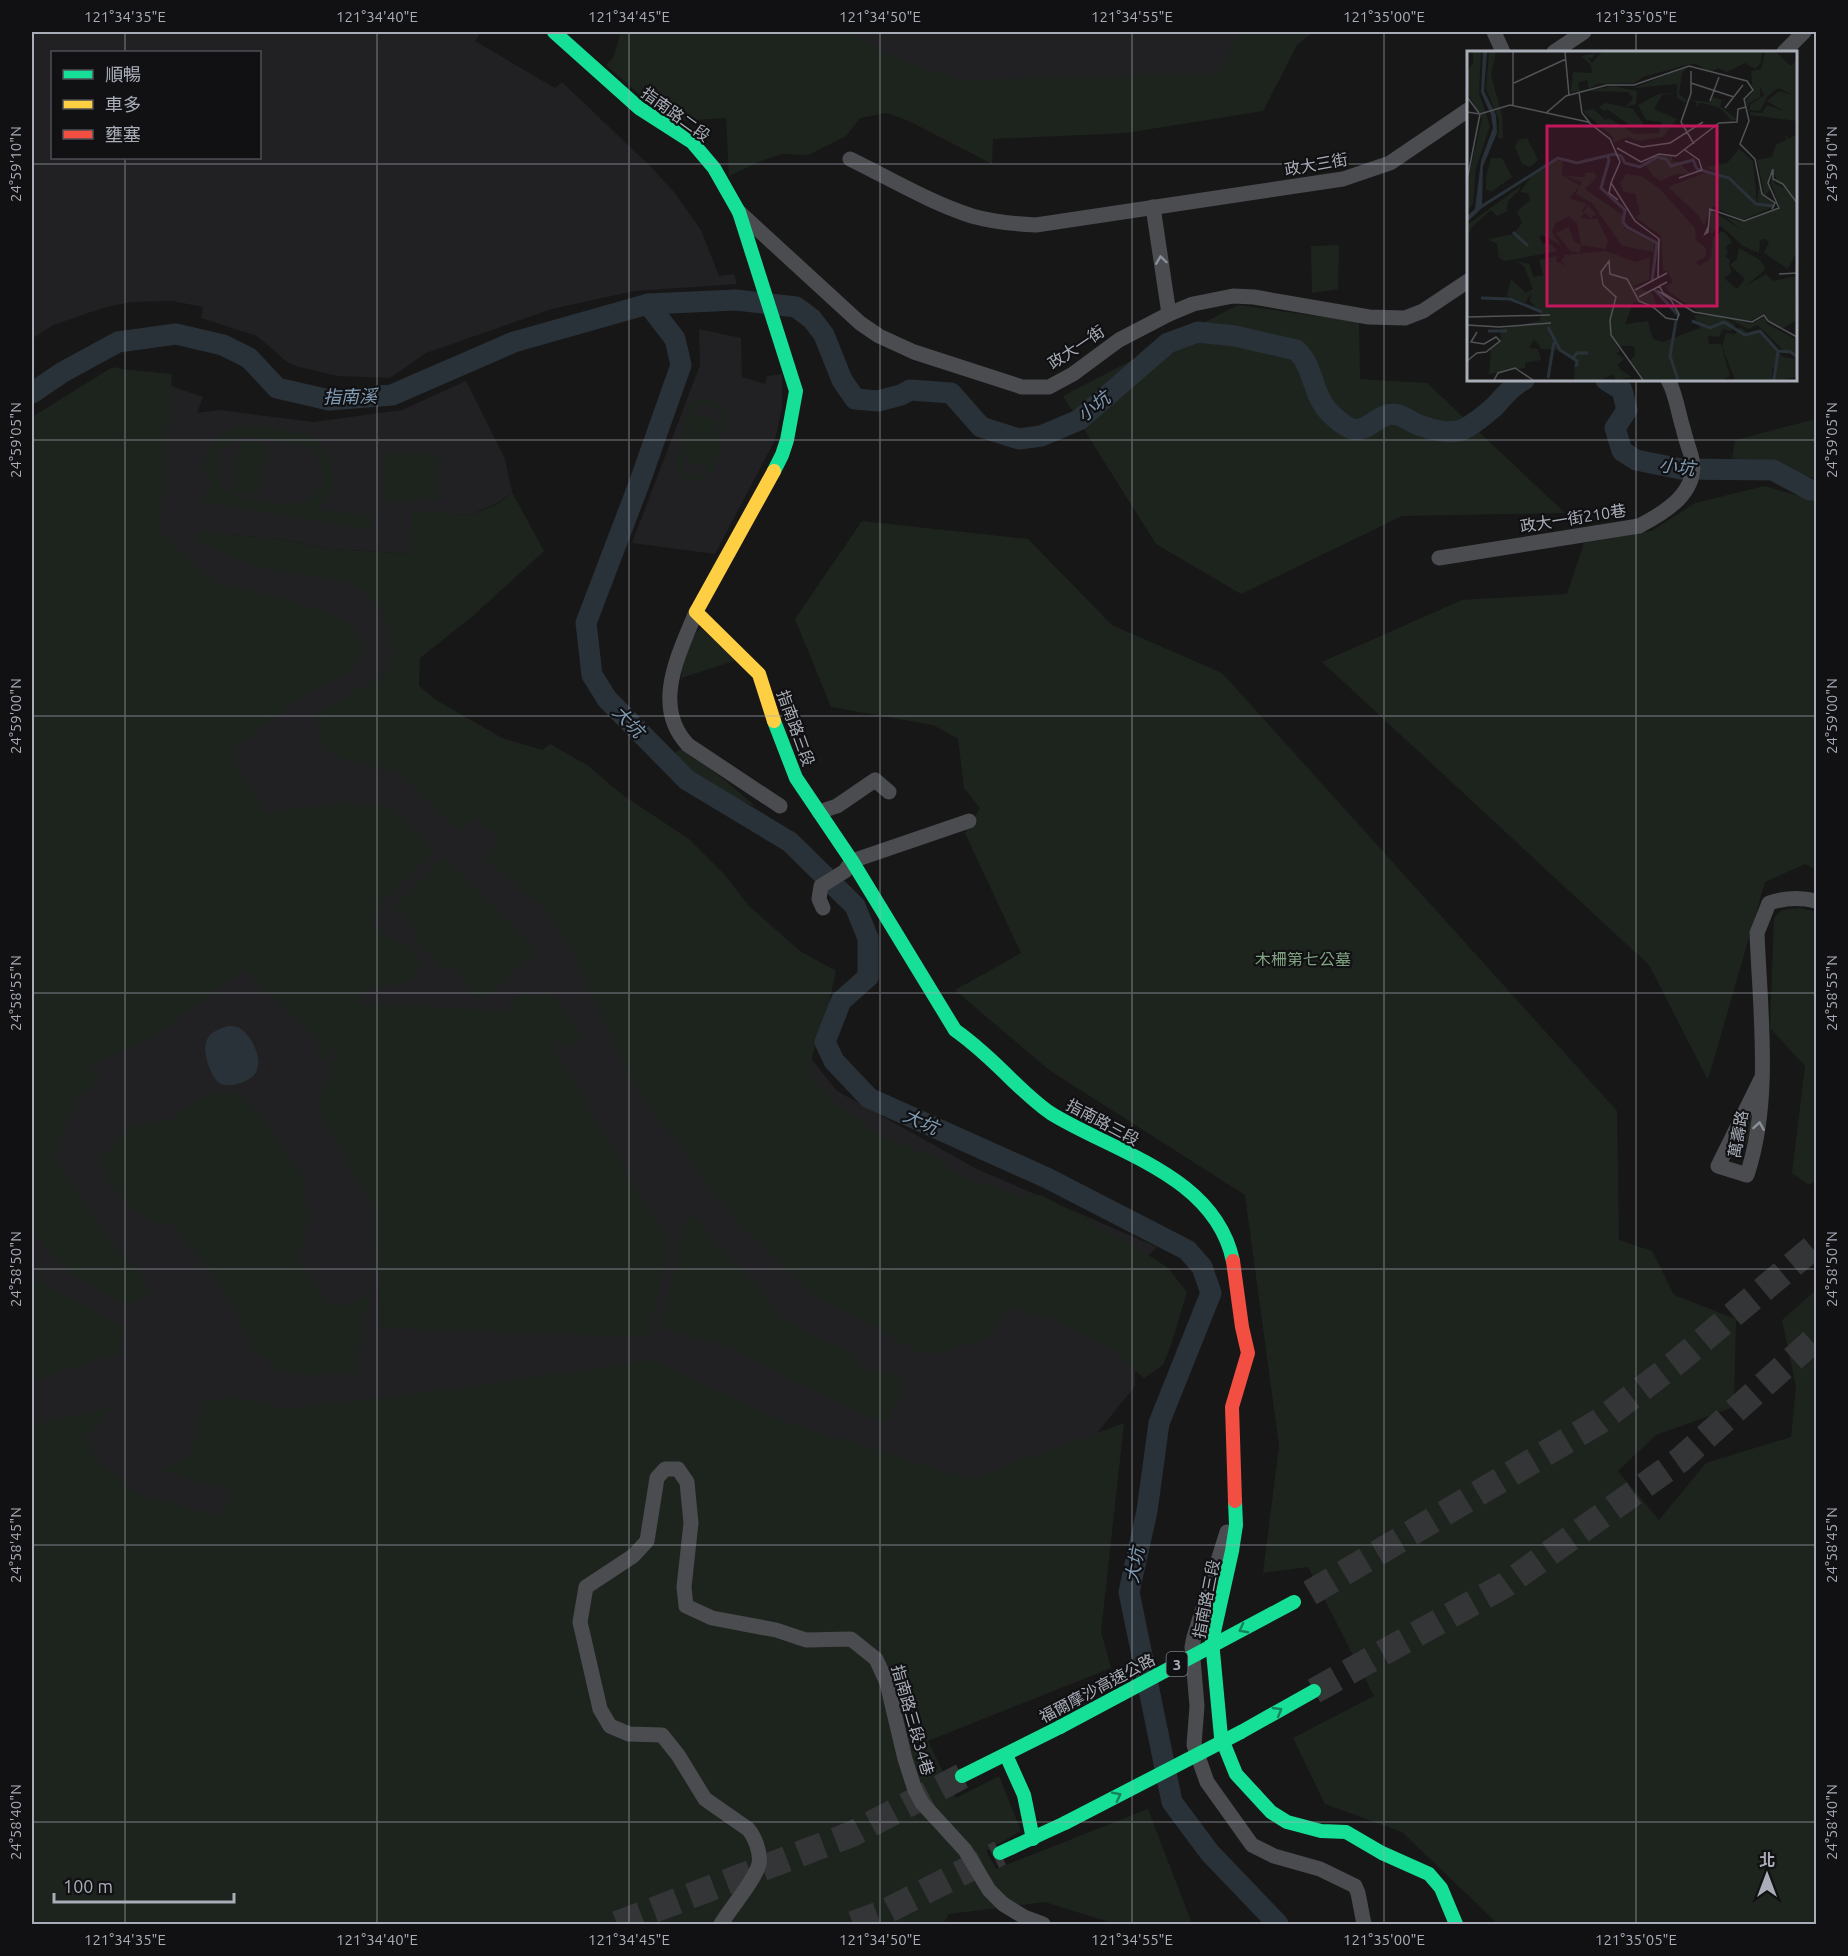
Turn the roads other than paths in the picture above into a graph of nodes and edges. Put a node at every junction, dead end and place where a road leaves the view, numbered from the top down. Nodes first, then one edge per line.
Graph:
1 (554, 32) edge
2 (1494, 32) edge
3 (1584, 32) edge
4 (1804, 32) edge
5 (1503, 51) edge
6 (1556, 51) edge
7 (1785, 51) edge
8 (1467, 111) edge
9 (850, 159) dead end
10 (1153, 207) junction
11 (739, 212) junction
12 (1467, 282) edge
13 (1169, 314) junction
14 (1668, 381) edge
15 (1439, 558) dead end
16 (696, 612) junction
17 (889, 792) dead end
18 (780, 806) dead end
19 (819, 812) junction
20 (969, 821) dead end
21 (849, 866) junction
22 (1816, 901) edge
23 (823, 908) dead end
24 (1762, 1077) junction
25 (1236, 1501) junction
26 (1298, 1599) tunnel mouth
27 (1314, 1691) tunnel mouth
28 (1006, 1755) junction
29 (962, 1776) tunnel mouth
30 (1032, 1839) junction
31 (1000, 1853) tunnel mouth
32 (722, 1924) edge
33 (1043, 1924) edge
34 (1364, 1924) edge
35 (1456, 1924) edge

1 - 11 main road, 指南路二段
2 - 5 street
3 - 6 street
4 - 7 street
8 - 10 street, 政大三街
9 - 10 street, 政大三街
13 -> 10 street
11 - 13 street, 政大一街
11 - 16 main road, 指南路二段
12 - 13 street, 政大一街
14 - 15 street, 政大一街210巷
16 - 18 street
16 - 19 main road, 指南路三段
17 - 19 street
19 - 21 main road, 指南路三段
20 - 21 street
21 - 23 street
21 - 25 main road, 指南路三段
22 - 24 street, 萬壽路
24 -> 24 street, 萬壽路
25 - 34 street
25 - 35 main road, 指南路三段
26 -> 28 main road, 福爾摩沙高速公路 / 3, bridge
30 -> 27 main road, bridge
28 - 29 main road, 福爾摩沙高速公路 / 3
28 - 30 main road
30 - 31 main road
32 - 33 street, 指南路三段34巷

